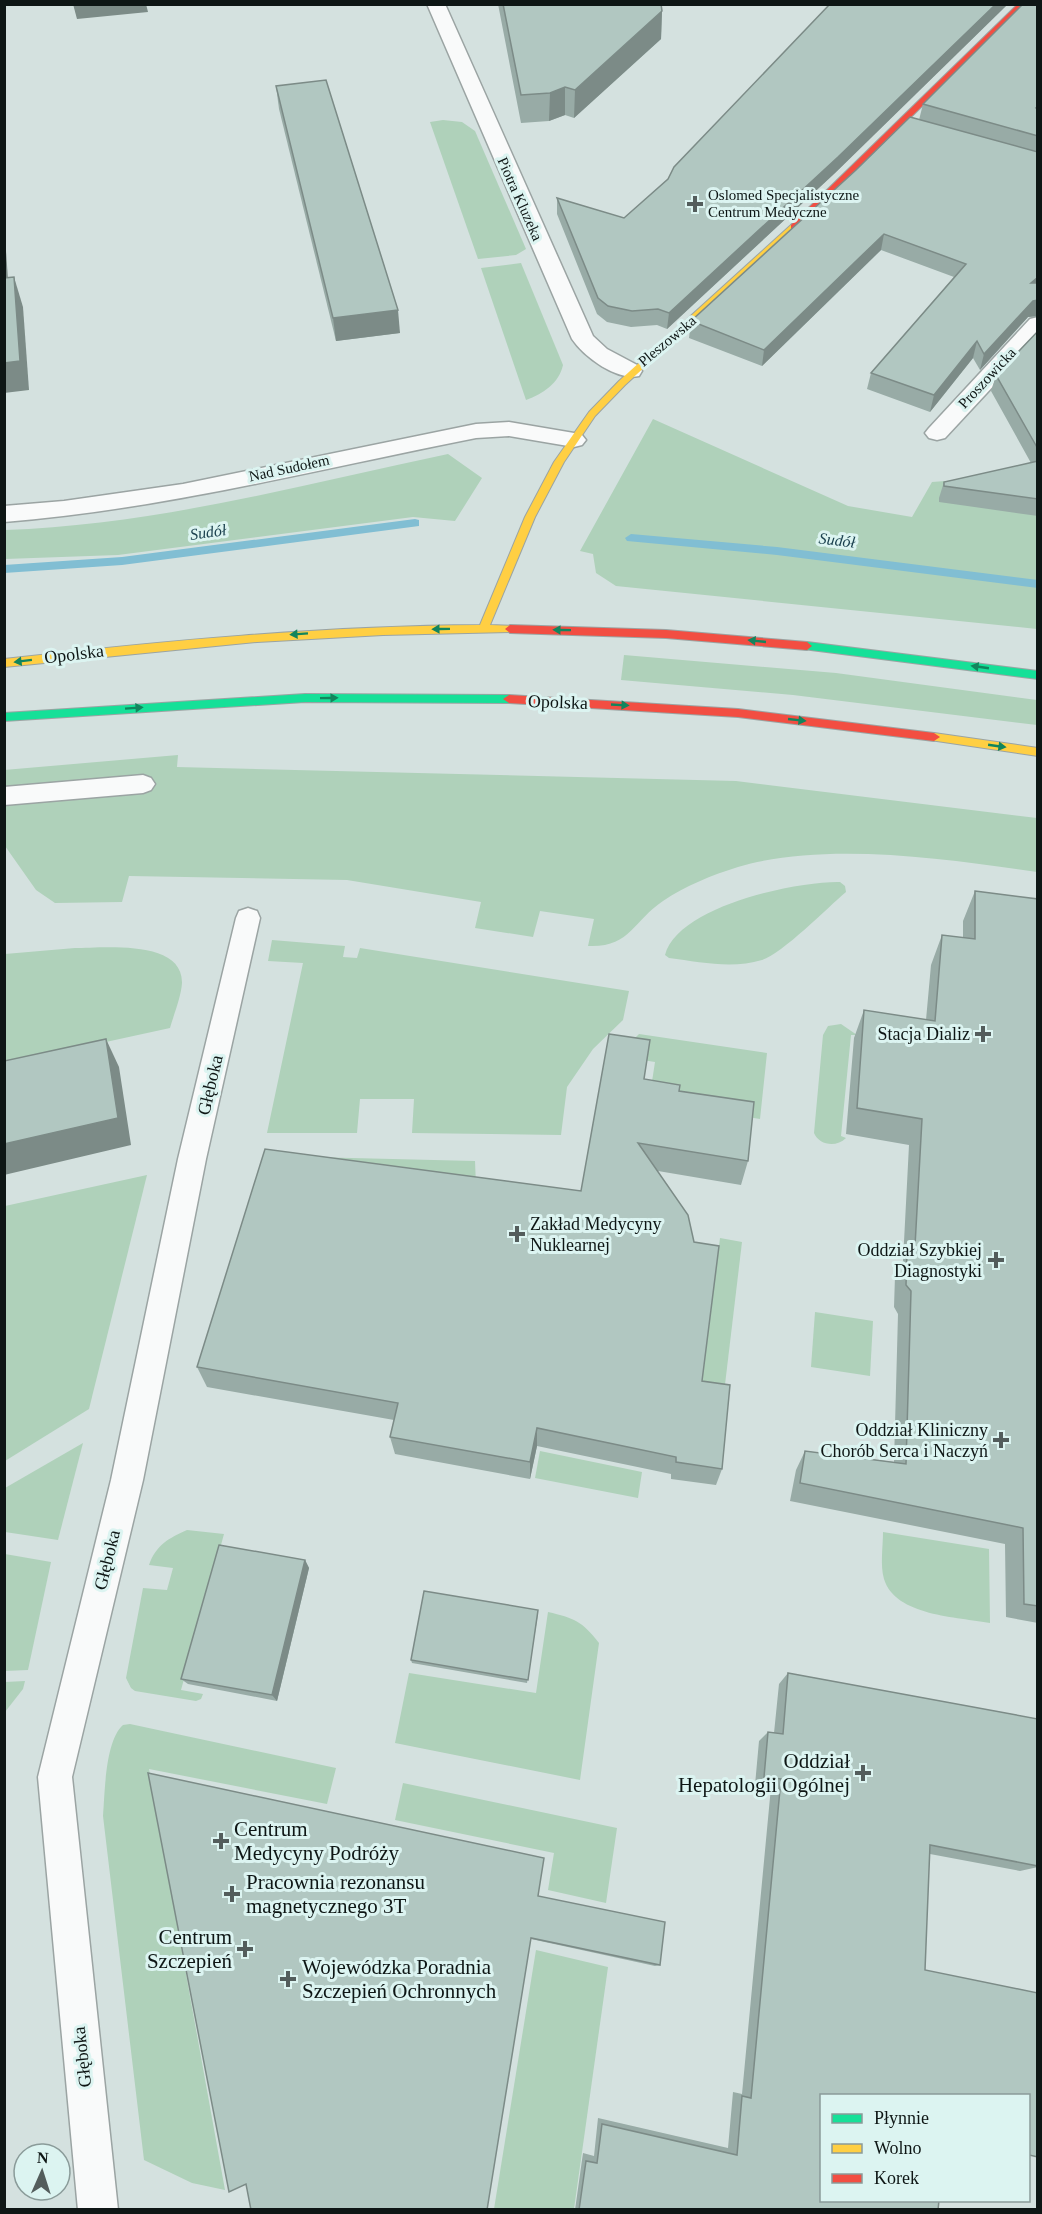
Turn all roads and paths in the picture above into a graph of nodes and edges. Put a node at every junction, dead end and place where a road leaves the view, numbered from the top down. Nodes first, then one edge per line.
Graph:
1 (436, 4) edge
2 (1023, 4) edge
3 (1038, 324) edge
4 (631, 371) junction
5 (937, 433) dead end
6 (574, 440) junction
7 (4, 514) edge
8 (484, 628) junction
9 (51, 643) dead end
10 (143, 645) junction
11 (4, 663) edge
12 (1038, 675) edge
13 (76, 712) junction
14 (4, 717) edge
15 (4, 727) edge
16 (1038, 752) edge
17 (143, 784) dead end
18 (4, 796) edge
19 (248, 918) dead end
20 (98, 2210) edge

1 - 4 street, Piotra Kluzeka
2 - 4 main road, Pleszowska
3 - 5 street, Proszowicka
4 - 6 main road, Pleszowska
6 - 7 street, Nad Sudołem
6 - 8 main road, Pleszowska
8 -> 10 main road, Opolska
12 -> 8 main road, Opolska
9 - 10 main road, Opolska
10 -> 11 main road, Opolska
13 - 14 main road, Opolska
13 - 15 main road, Opolska
13 -> 16 main road, Opolska
17 - 18 lane
19 - 20 lane, Głęboka

